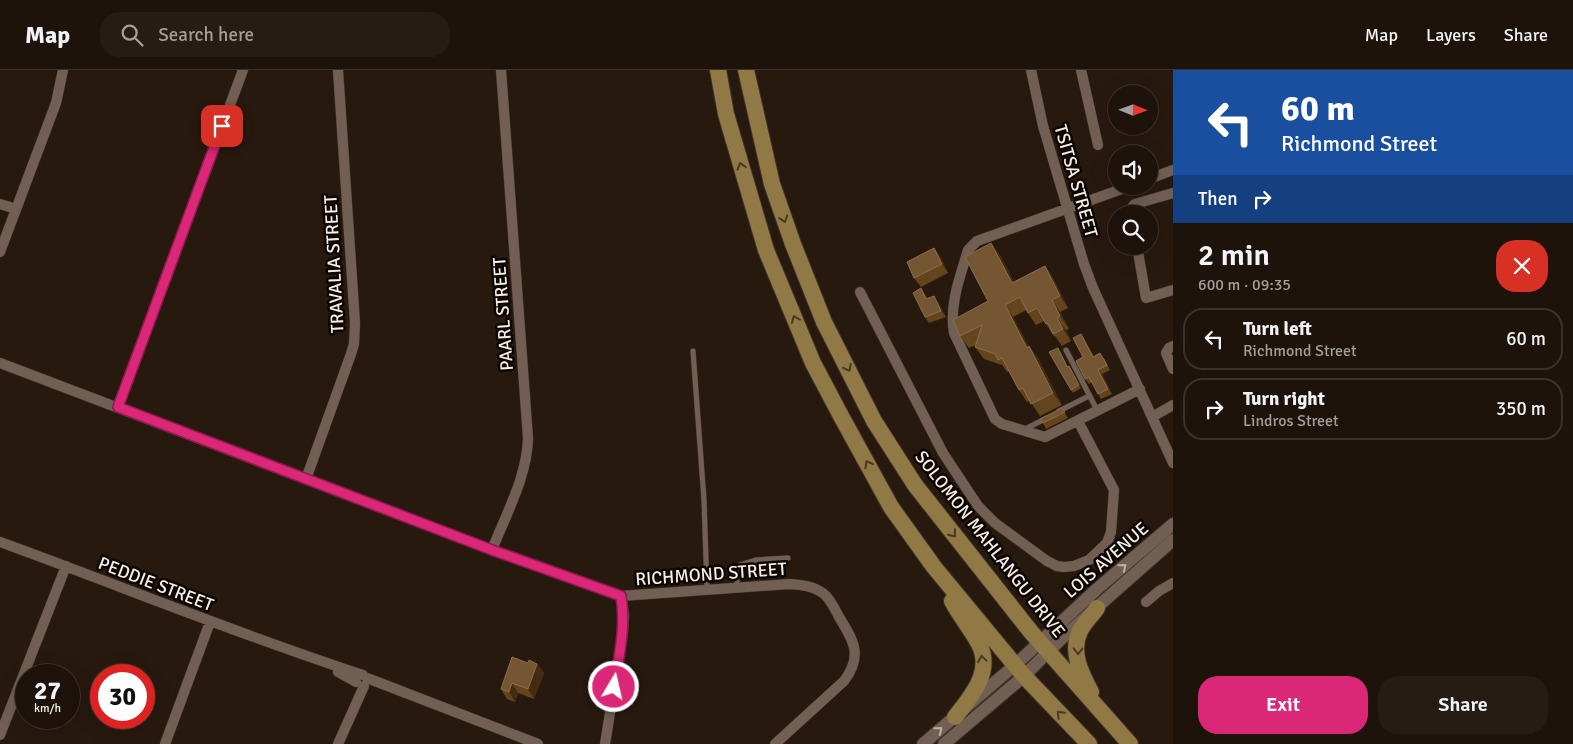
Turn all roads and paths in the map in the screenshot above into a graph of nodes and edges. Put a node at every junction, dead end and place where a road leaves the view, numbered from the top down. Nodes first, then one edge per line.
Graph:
1 (63, 70) edge
2 (243, 70) edge
3 (338, 70) edge
4 (501, 70) edge
5 (718, 70) edge
6 (746, 70) edge
7 (1031, 70) edge
8 (1081, 70) edge
9 (1098, 145) dead end
10 (1173, 170) edge
11 (1158, 176) edge
12 (1173, 193) edge
13 (1108, 194) edge
14 (0, 204) edge
15 (1134, 205) edge
16 (16, 209) junction
17 (1068, 209) junction
18 (0, 252) edge
19 (1138, 255) edge
20 (1173, 290) edge
21 (860, 292) dead end
22 (1173, 346) edge
23 (1066, 350) dead end
24 (693, 351) dead end
25 (0, 362) edge
26 (1173, 369) edge
27 (1140, 389) junction
28 (1090, 396) junction
29 (1173, 405) edge
30 (118, 407) junction
31 (1097, 411) junction
32 (1057, 412) edge
33 (1049, 416) edge
34 (1152, 417) junction
35 (1078, 421) junction
36 (1022, 430) junction
37 (1173, 463) edge
38 (306, 479) junction
39 (1173, 524) edge
40 (1173, 540) edge
41 (0, 542) edge
42 (492, 550) junction
43 (788, 558) dead end
44 (66, 566) junction
45 (934, 567) junction
46 (1172, 585) edge
47 (738, 588) junction
48 (707, 590) junction
49 (621, 596) junction
50 (1146, 602) dead end
51 (1097, 608) junction
52 (210, 622) junction
53 (1044, 647) junction
54 (1020, 671) junction
55 (362, 682) junction
56 (955, 717) junction
57 (1114, 726) junction
58 (0, 735) edge
59 (165, 744) edge
60 (338, 744) edge
61 (538, 744) edge
62 (605, 744) edge
63 (774, 744) edge
64 (923, 744) edge
65 (944, 744) edge
66 (1089, 744) edge
67 (1130, 744) edge

1 - 16 street
2 - 30 street
3 - 38 street, TRAVALIA STREET
4 - 42 street, PAARL STREET
45 -> 5 main road
6 -> 53 main road, SOLOMON MAHLANGU DRIVE
7 - 17 street, TSITSA STREET
8 - 9 street
10 - 11 street
12 - 15 street
13 - 17 street
14 - 16 street
16 - 18 street
17 - 27 street, TSITSA STREET
17 - 36 street
19 - 20 street
21 - 35 street
22 - 26 street
23 - 28 lane
24 - 48 lane
25 - 30 street, RICHMOND STREET
27 - 31 street
27 - 34 street, TSITSA STREET
28 - 31 lane
28 - 32 lane
29 - 34 street
30 - 38 street, RICHMOND STREET
31 - 35 street
33 - 36 lane
34 - 37 street, TSITSA STREET
35 - 36 street
38 - 42 street, RICHMOND STREET
53 -> 39 street, LOIS AVENUE
40 - 51 street, LOIS AVENUE
41 - 44 street, PEDDIE STREET
42 - 49 street, RICHMOND STREET
43 - 47 lane
44 - 52 street, PEDDIE STREET
44 - 58 street
45 - 54 main road
56 -> 45 main road
46 - 50 street
47 - 48 street, RICHMOND STREET
47 - 63 street, RICHMOND STREET
48 - 49 street, RICHMOND STREET
49 - 62 street
51 - 53 street, LOIS AVENUE
51 -> 57 main road
52 - 55 street, PEDDIE STREET
52 - 59 street
53 - 54 street
53 - 57 main road, SOLOMON MAHLANGU DRIVE
54 - 56 street
54 - 65 street
66 -> 54 main road
55 - 60 street
55 - 61 street, PEDDIE STREET
64 -> 56 street
57 - 67 main road, SOLOMON MAHLANGU DRIVE

